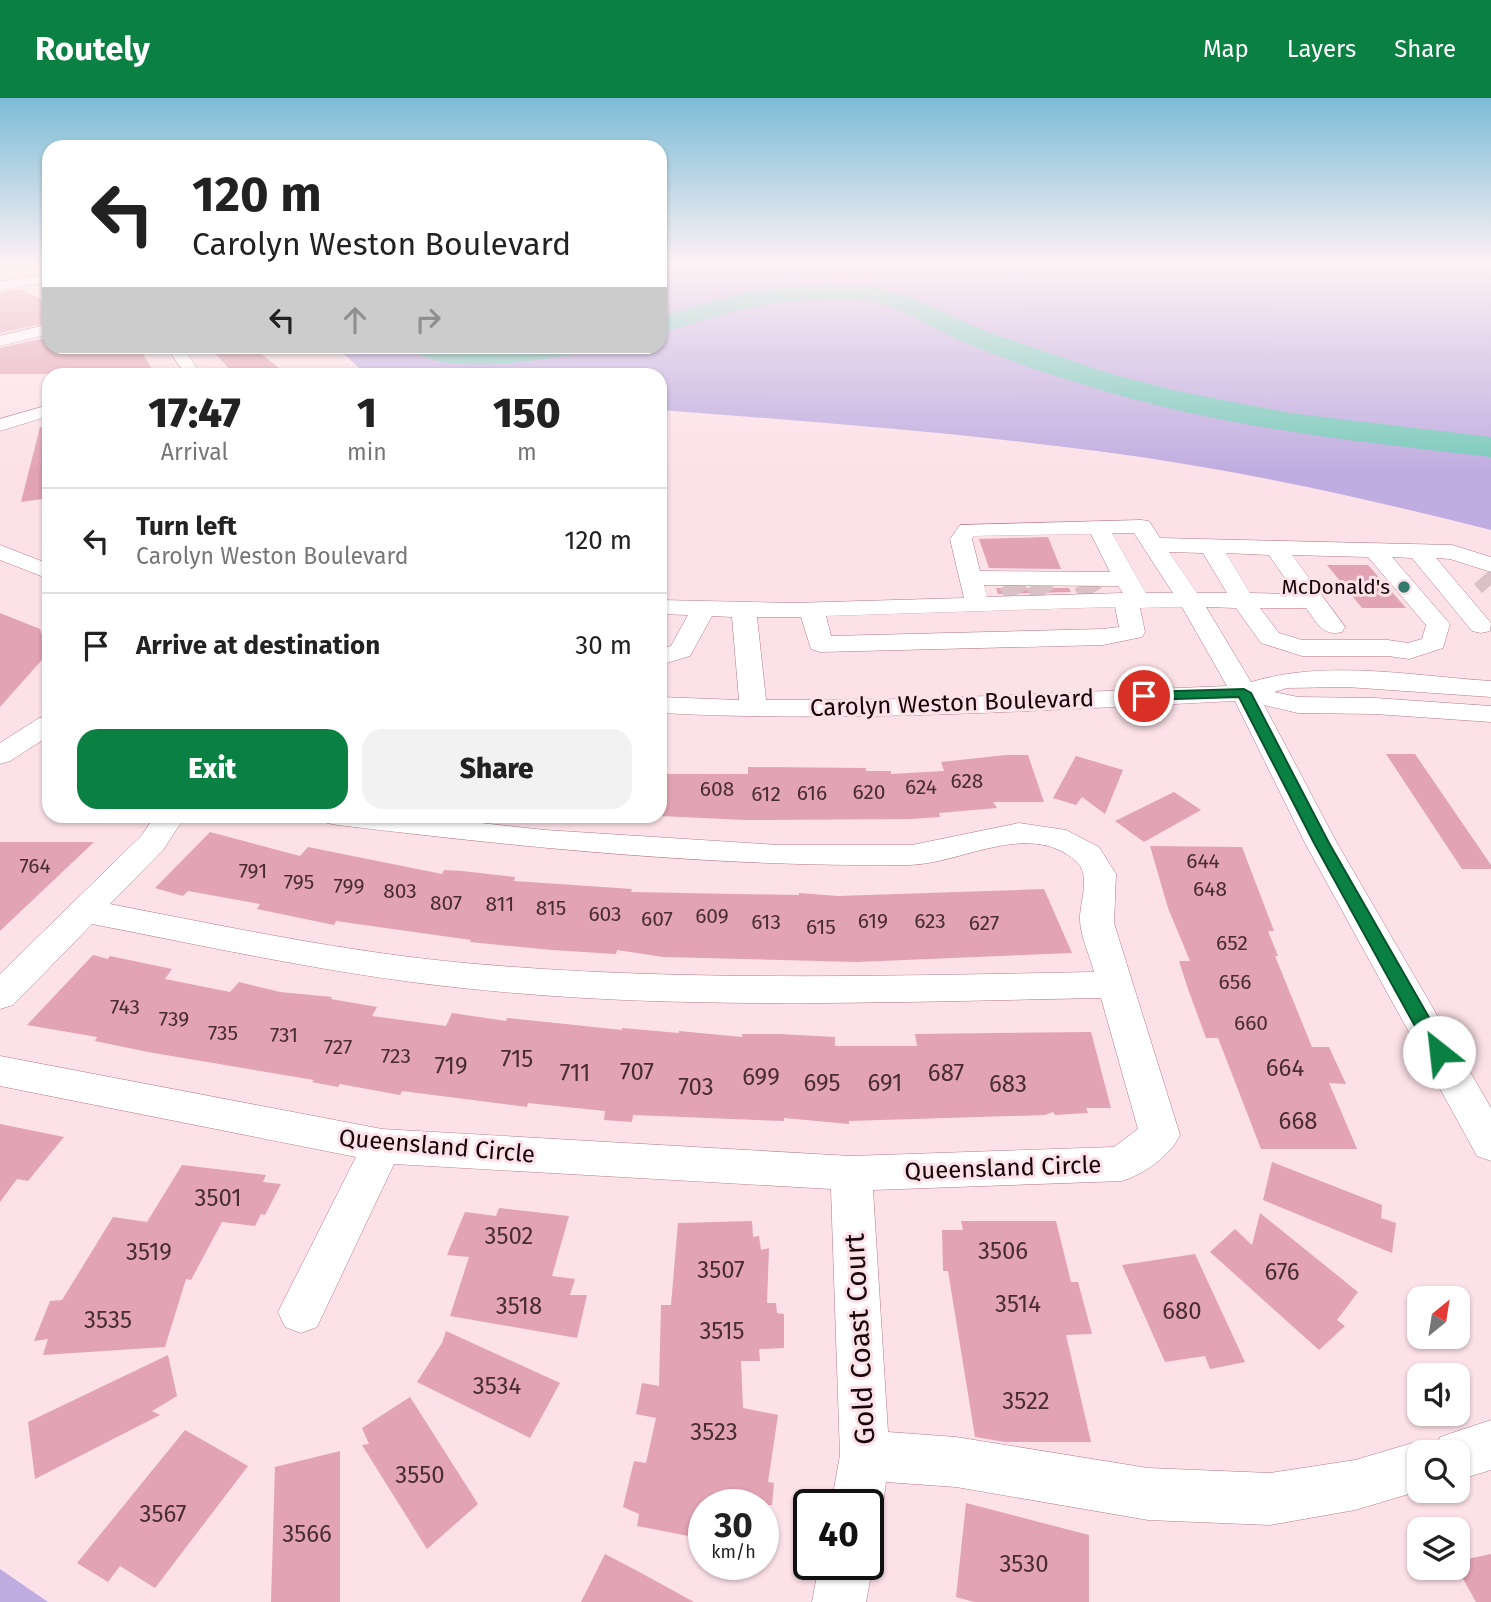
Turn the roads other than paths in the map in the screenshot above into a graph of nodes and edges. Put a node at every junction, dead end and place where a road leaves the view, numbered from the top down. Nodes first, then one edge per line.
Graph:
1 (32, 333) edge
2 (0, 341) edge
3 (42, 412) edge
4 (0, 425) edge
5 (1098, 527) junction
6 (1154, 545) junction
7 (1211, 547) junction
8 (1276, 548) junction
9 (1373, 549) junction
10 (1417, 551) junction
11 (0, 552) edge
12 (1482, 566) tunnel mouth
13 (42, 569) edge
14 (971, 578) junction
15 (1051, 590) junction
16 (1130, 593) junction
17 (1190, 600) junction
18 (1243, 601) junction
19 (1313, 601) junction
20 (977, 604) junction
21 (667, 607) edge
22 (704, 610) junction
23 (812, 610) junction
24 (744, 612) junction
25 (1333, 627) dead end
26 (1486, 632) edge
27 (667, 655) edge
28 (1491, 689) edge
29 (1244, 693) junction
30 (667, 705) edge
31 (752, 708) junction
32 (1491, 714) edge
33 (42, 728) edge
34 (0, 755) edge
35 (165, 823) edge
36 (461, 823) edge
37 (496, 825) edge
38 (551, 828) edge
39 (85, 911) junction
40 (1113, 985) junction
41 (0, 996) edge
42 (0, 1071) edge
43 (1491, 1144) edge
44 (382, 1146) junction
45 (851, 1172) junction
46 (301, 1312) dead end
47 (1491, 1445) edge
48 (1470, 1451) edge
49 (865, 1455) junction
50 (1407, 1470) edge
51 (859, 1489) edge
52 (843, 1580) edge
53 (839, 1602) edge

1 - 2 street
3 - 4 street
5 - 6 street
5 - 14 street
5 - 16 street
6 - 7 street
6 - 17 street
7 - 8 street
7 - 18 street
8 - 9 street
8 - 19 street
9 - 10 street
9 - 18 street
10 - 12 street
10 - 26 street
11 - 13 street
14 - 15 street
14 - 20 street
15 - 16 street
15 - 20 street
16 - 17 street
16 - 23 street
17 - 18 street
17 - 29 street
18 - 19 street
19 - 25 street
20 - 23 street
21 - 22 street
22 - 24 street
22 - 27 street
23 - 24 street
24 - 31 street
28 - 29 street, Carolyn Weston Boulevard
29 - 31 street, Carolyn Weston Boulevard
29 - 32 street, Carolyn Weston Boulevard
29 - 43 street
30 - 31 street, Carolyn Weston Boulevard
33 - 34 street
35 - 39 street
36 - 37 street, Queensland Circle
37 - 38 street, Queensland Circle
38 - 40 street, Queensland Circle
39 - 40 street
39 - 41 street
40 - 45 street, Queensland Circle
42 - 44 street, Queensland Circle
44 - 45 street, Queensland Circle
44 - 46 street
45 - 49 street, Gold Coast Court
47 - 48 street
49 - 50 street
49 - 51 street, Gold Coast Court
52 - 53 street

